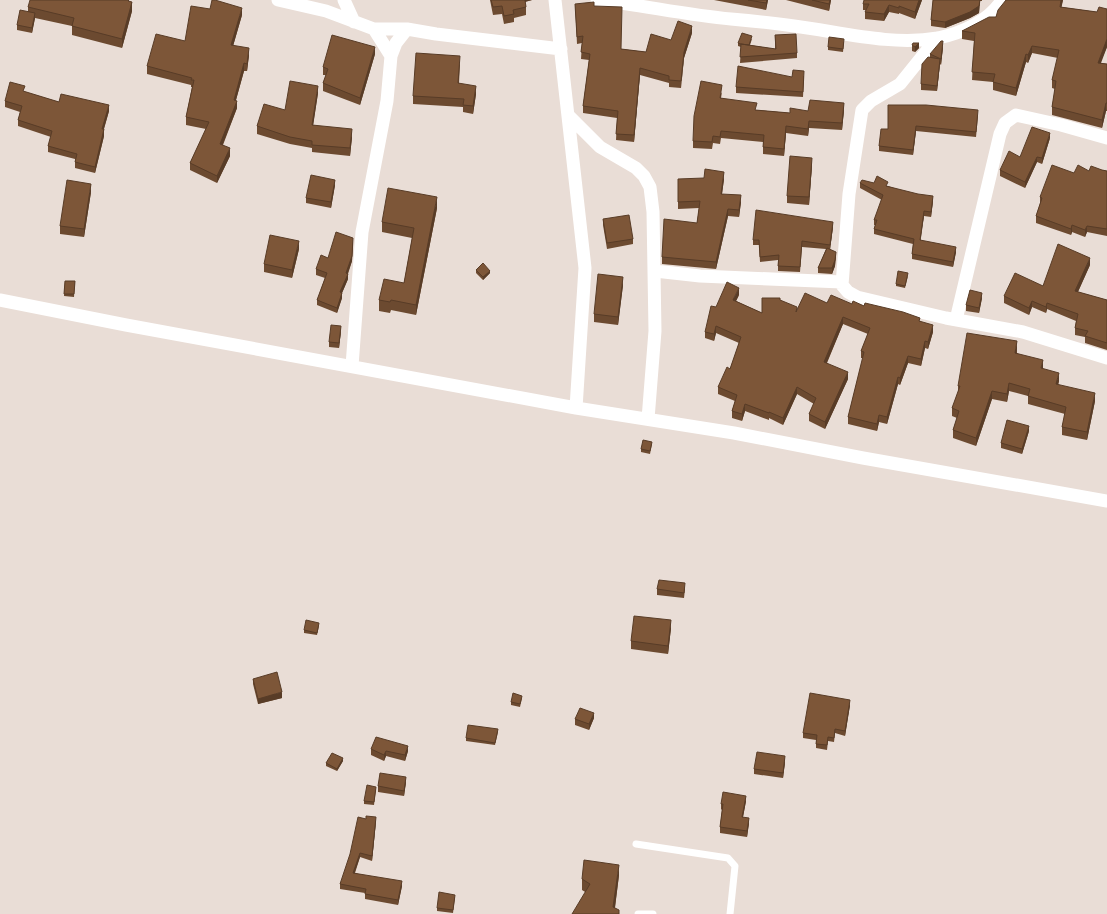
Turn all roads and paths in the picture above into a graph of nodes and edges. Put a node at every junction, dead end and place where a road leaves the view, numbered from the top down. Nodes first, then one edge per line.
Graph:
1 (278, 0) edge
2 (339, 0) edge
3 (344, 0) edge
4 (555, 0) edge
5 (597, 0) edge
6 (1002, 0) edge
7 (310, 4) edge
8 (326, 11) junction
9 (354, 22) junction
10 (374, 29) junction
11 (407, 29) junction
12 (937, 38) junction
13 (911, 39) junction
14 (561, 49) junction
15 (923, 55) junction
16 (390, 56) junction
17 (568, 115) junction
18 (1107, 138) edge
19 (654, 271) junction
20 (842, 282) junction
21 (0, 300) edge
22 (956, 320) junction
23 (1107, 358) edge
24 (352, 366) junction
25 (576, 408) junction
26 (648, 419) junction
27 (1107, 501) edge
28 (636, 844) dead end
29 (638, 914) edge
30 (653, 914) edge
31 (730, 914) edge

1 - 7 street
2 - 8 street
3 - 9 street
4 - 14 street
5 - 13 street
6 - 12 street
7 - 8 street
8 - 9 street
9 - 10 street
10 - 11 street
10 - 16 street
11 - 14 street
11 - 16 street
12 - 13 street
12 - 15 street
13 - 15 street
14 - 17 street
15 - 20 street
16 - 24 street
17 - 19 street
17 - 25 street
18 - 22 street
19 - 20 street
19 - 26 street
20 - 22 street
21 - 24 street
22 - 23 street
24 - 25 street
25 - 26 street
26 - 27 street
28 - 31 lane
29 - 30 lane

